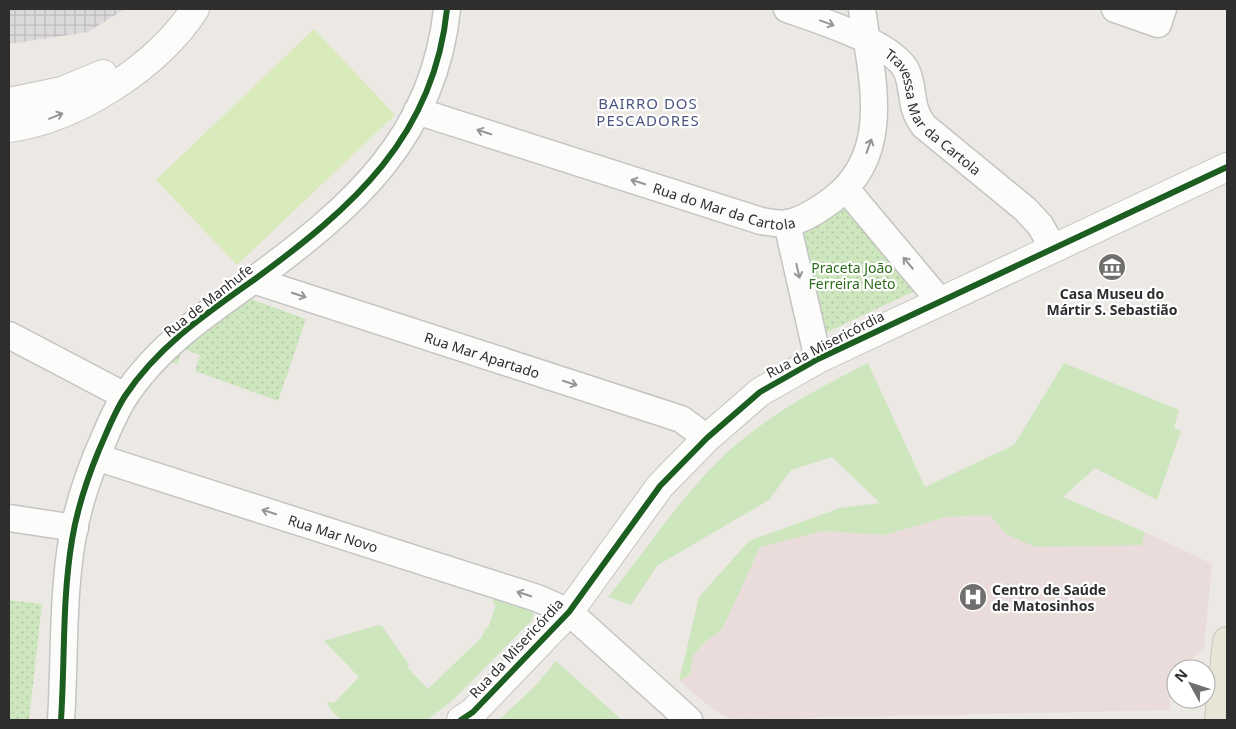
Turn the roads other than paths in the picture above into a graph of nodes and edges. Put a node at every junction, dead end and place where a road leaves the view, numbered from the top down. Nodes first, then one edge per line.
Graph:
1 (183, 9) edge
2 (195, 9) edge
3 (447, 9) edge
4 (787, 9) edge
5 (862, 9) edge
6 (1115, 9) edge
7 (1163, 9) edge
8 (866, 39) junction
9 (9, 102) edge
10 (417, 111) junction
11 (9, 128) edge
12 (1226, 168) edge
13 (846, 189) junction
14 (787, 223) junction
15 (1053, 248) junction
16 (253, 280) junction
17 (939, 300) junction
18 (9, 335) edge
19 (818, 359) junction
20 (125, 396) junction
21 (707, 438) junction
22 (96, 457) junction
23 (9, 518) edge
24 (75, 528) junction
25 (569, 612) junction
26 (1227, 641) edge
27 (61, 718) edge
28 (462, 720) edge
29 (689, 720) edge
30 (1219, 720) edge

1 - 9 street
11 -> 2 street
3 - 10 street, Rua de Manhufe
4 -> 8 street, Travessa Mar da Cartola
5 - 8 street, Rua do Mar da Cartola
6 - 7 street
13 -> 8 street, Rua do Mar da Cartola
8 - 15 street, Travessa Mar da Cartola
14 -> 10 street, Rua do Mar da Cartola
10 - 16 street, Rua de Manhufe
12 - 15 street, Rua da Misericórdia
13 - 14 street, Rua do Mar da Cartola
17 -> 13 street
14 -> 19 street
15 - 17 street, Rua da Misericórdia
16 - 20 street, Rua de Manhufe
16 -> 21 street, Rua Mar Apartado
17 - 19 street, Rua da Misericórdia
18 - 20 street
19 - 21 street, Rua da Misericórdia
20 - 22 street, Rua de Manhufe
21 - 25 street, Rua da Misericórdia
22 - 24 street, Rua de Manhufe
25 -> 22 street, Rua Mar Novo
23 - 24 street
24 - 27 street, Rua de Manhufe
25 - 28 street, Rua da Misericórdia
25 - 29 street, Rua Mar Novo
26 - 30 main road

